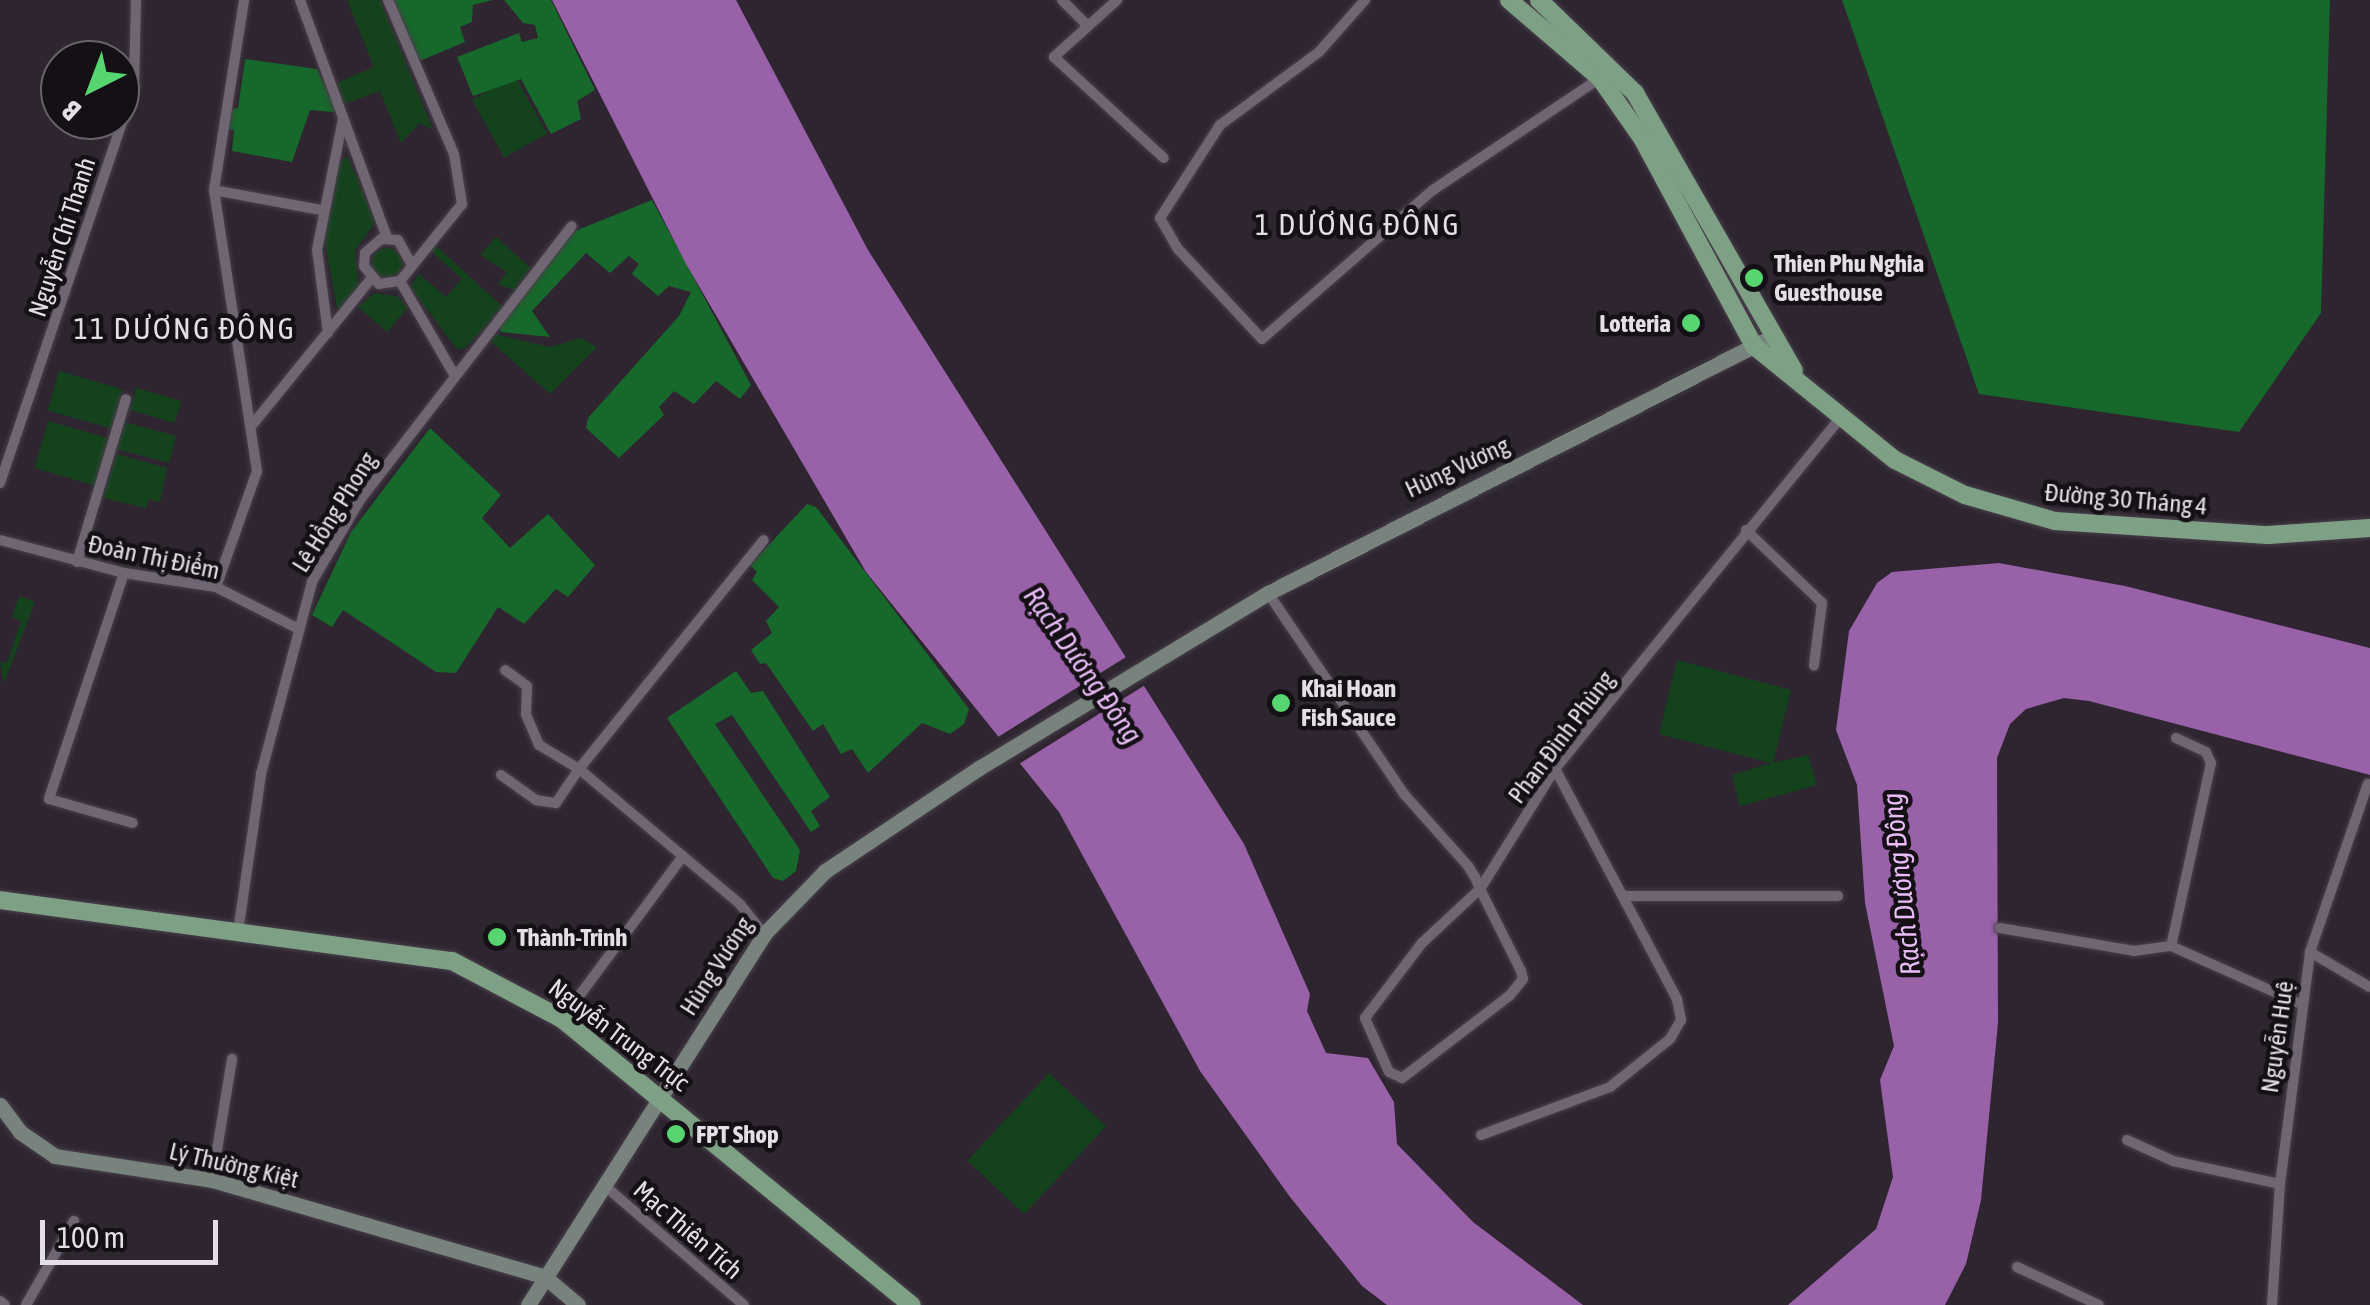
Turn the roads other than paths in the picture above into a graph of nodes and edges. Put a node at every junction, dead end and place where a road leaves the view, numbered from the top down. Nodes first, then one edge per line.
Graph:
1 (136, 0) edge
2 (244, 0) edge
3 (300, 0) edge
4 (388, 0) edge
5 (1062, 0) edge
6 (1117, 0) edge
7 (1365, 0) edge
8 (1509, 0) edge
9 (1539, 0) edge
10 (1088, 26) junction
11 (1617, 68) junction
12 (1600, 78) junction
13 (343, 118) junction
14 (1164, 158) dead end
15 (214, 190) junction
16 (1688, 204) junction
17 (321, 210) junction
18 (572, 226) dead end
19 (388, 238) junction
20 (410, 262) junction
21 (371, 278) junction
22 (400, 281) junction
23 (328, 333) junction
24 (1773, 336) junction
25 (1754, 346) junction
26 (454, 374) junction
27 (1798, 379) junction
28 (126, 399) dead end
29 (1842, 416) junction
30 (253, 424) junction
31 (0, 483) edge
32 (2370, 528) edge
33 (1746, 530) junction
34 (0, 540) edge
35 (764, 540) dead end
36 (77, 562) junction
37 (124, 573) junction
38 (216, 587) junction
39 (1268, 593) junction
40 (295, 627) junction
41 (1814, 665) dead end
42 (505, 670) dead end
43 (2176, 738) dead end
44 (579, 769) junction
45 (1555, 769) junction
46 (501, 775) dead end
47 (2368, 784) edge
48 (133, 823) dead end
49 (683, 856) junction
50 (1480, 889) junction
51 (1623, 896) junction
52 (1838, 896) dead end
53 (0, 900) edge
54 (2000, 928) dead end
55 (238, 932) junction
56 (764, 934) junction
57 (2171, 946) junction
58 (2310, 952) junction
59 (2370, 988) edge
60 (2301, 1004) junction
61 (562, 1019) junction
62 (232, 1059) dead end
63 (662, 1098) junction
64 (0, 1105) edge
65 (1481, 1135) dead end
66 (2127, 1140) dead end
67 (212, 1180) junction
68 (2280, 1184) junction
69 (605, 1186) junction
70 (74, 1221) dead end
71 (2017, 1267) dead end
72 (545, 1277) junction
73 (26, 1305) edge
74 (528, 1305) edge
75 (578, 1305) edge
76 (744, 1305) edge
77 (912, 1305) edge
78 (2099, 1305) edge
79 (2272, 1305) edge

1 - 31 street, Nguyễn Chí Thanh
2 - 15 street
3 - 13 street
4 - 20 street
5 - 10 street
6 - 10 street
7 - 12 street
8 - 12 main road, Đường 30 Tháng 4
9 - 11 main road, Đường 30 Tháng 4
10 - 14 street
11 - 12 main road
11 - 16 main road, Đường 30 Tháng 4
12 - 16 main road, Đường 30 Tháng 4
13 - 17 street
13 - 19 street
15 - 17 street
15 - 30 street
16 - 24 main road, Đường 30 Tháng 4
16 - 25 main road, Đường 30 Tháng 4
17 - 23 street
18 - 26 street, Lê Hồng Phong
19 - 20 street
19 - 21 street
20 - 22 street
21 - 22 street
21 - 23 street
22 - 26 street
23 - 30 street
24 - 25 main road, Hùng Vương
24 - 27 main road, Đường 30 Tháng 4
25 - 27 main road, Đường 30 Tháng 4
25 - 39 main road, Hùng Vương
26 - 40 street, Lê Hồng Phong
27 - 29 main road, Đường 30 Tháng 4
28 - 36 street
29 - 32 main road, Đường 30 Tháng 4
29 - 33 street, Phan Đình Phùng
30 - 38 street
33 - 41 street
33 - 45 street, Phan Đình Phùng
34 - 36 street, Đoàn Thị Điểm
35 - 44 street
36 - 37 street, Đoàn Thị Điểm
37 - 38 street, Đoàn Thị Điểm
37 - 48 street
38 - 40 street, Đoàn Thị Điểm
39 - 50 street
39 - 56 main road, Hùng Vương
40 - 55 street, Lê Hồng Phong
42 - 44 street
43 - 57 street
44 - 46 street
44 - 49 street
45 - 50 street, Phan Đình Phùng
45 - 51 street
47 - 58 street, Nguyễn Huệ
49 - 56 street
49 - 61 street
50 - 50 street, Phan Đình Phùng
51 - 52 street
51 - 65 street
53 - 55 main road, Nguyễn Trung Trực
54 - 57 street
55 - 61 main road, Nguyễn Trung Trực
56 - 63 main road, Hùng Vương
57 - 60 street
58 - 59 street
58 - 60 street, Nguyễn Huệ
60 - 68 street, Nguyễn Huệ
61 - 63 main road, Nguyễn Trung Trực
62 - 67 street
63 - 69 main road, Hùng Vương
63 - 77 main road, Nguyễn Trung Trực
64 - 67 main road, Lý Thường Kiệt
66 - 68 street
67 - 72 main road, Lý Thường Kiệt
68 - 79 street, Nguyễn Huệ
69 - 72 main road, Hùng Vương
69 - 76 street, Mạc Thiên Tích
70 - 73 street
71 - 78 street
72 - 74 main road, Hùng Vương
72 - 75 main road, Lý Thường Kiệt

